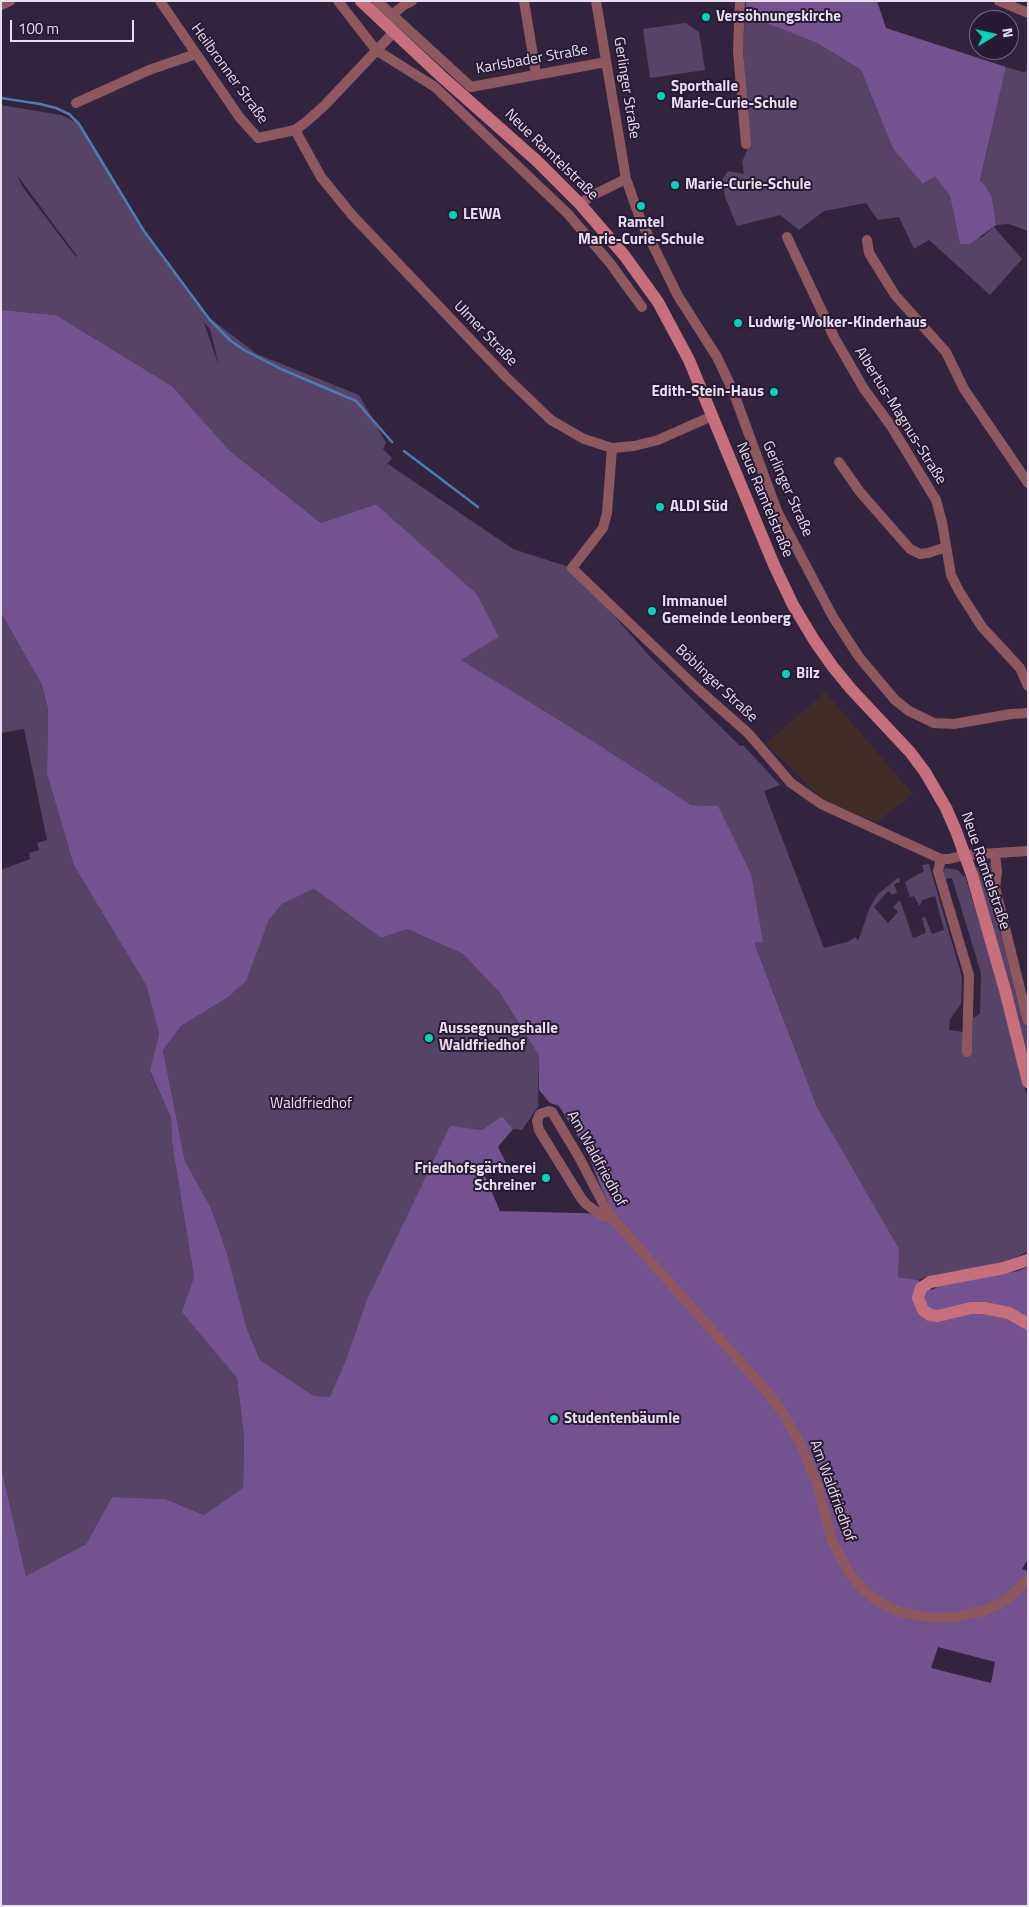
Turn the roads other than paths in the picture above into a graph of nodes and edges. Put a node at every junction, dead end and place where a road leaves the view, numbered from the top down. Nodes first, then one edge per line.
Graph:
1 (10, 1) edge
2 (160, 1) edge
3 (338, 1) edge
4 (361, 1) edge
5 (377, 1) edge
6 (412, 1) edge
7 (524, 1) edge
8 (596, 1) edge
9 (740, 1) edge
10 (999, 1) edge
11 (1, 5) edge
12 (1028, 13) edge
13 (392, 15) junction
14 (394, 32) junction
15 (376, 50) junction
16 (196, 54) junction
17 (606, 62) junction
18 (536, 74) junction
19 (76, 102) dead end
20 (295, 130) junction
21 (746, 144) dead end
22 (626, 179) junction
23 (580, 204) junction
24 (787, 237) dead end
25 (867, 240) dead end
26 (642, 307) dead end
27 (712, 416) junction
28 (612, 448) junction
29 (840, 462) dead end
30 (1028, 483) edge
31 (946, 547) junction
32 (1028, 686) edge
33 (1028, 712) edge
34 (1028, 852) edge
35 (995, 854) junction
36 (965, 855) junction
37 (941, 859) junction
38 (1025, 997) edge
39 (1028, 1021) edge
40 (967, 1052) dead end
41 (1028, 1082) edge
42 (613, 1219) junction
43 (1028, 1260) edge
44 (1028, 1324) edge
45 (1028, 1580) edge

1 - 11 street
2 - 16 street, Heilbronner Straße
3 - 15 street, Neue Ramtelstraße
4 - 14 main road, Neue Ramtelstraße
5 - 13 street, Karlsbader Straße
6 - 13 street
7 - 18 street
8 - 17 street, Gerlinger Straße
9 - 21 street
10 - 12 street
13 - 18 street, Karlsbader Straße
14 - 15 street
14 - 23 main road, Neue Ramtelstraße
15 - 20 street
15 - 26 street, Neue Ramtelstraße
16 - 19 street
16 - 20 street, Heilbronner Straße
17 - 18 street, Karlsbader Straße
17 - 22 street, Gerlinger Straße
20 - 28 street, Ulmer Straße
22 - 23 street
22 - 33 street, Gerlinger Straße
23 - 27 main road, Neue Ramtelstraße
24 - 31 street, Albertus-Magnus-Straße
25 - 30 street
27 - 28 street, Ulmer Straße
27 - 36 main road, Neue Ramtelstraße
28 - 37 street, Böblinger Straße
29 - 31 street
31 - 32 street, Albertus-Magnus-Straße
34 - 35 street
35 - 36 street
35 - 38 street
36 - 37 street
36 - 41 main road, Neue Ramtelstraße
37 - 40 street
38 - 39 street
42 - 42 street, Am Waldfriedhof
42 - 45 street, Am Waldfriedhof
43 - 44 main road

